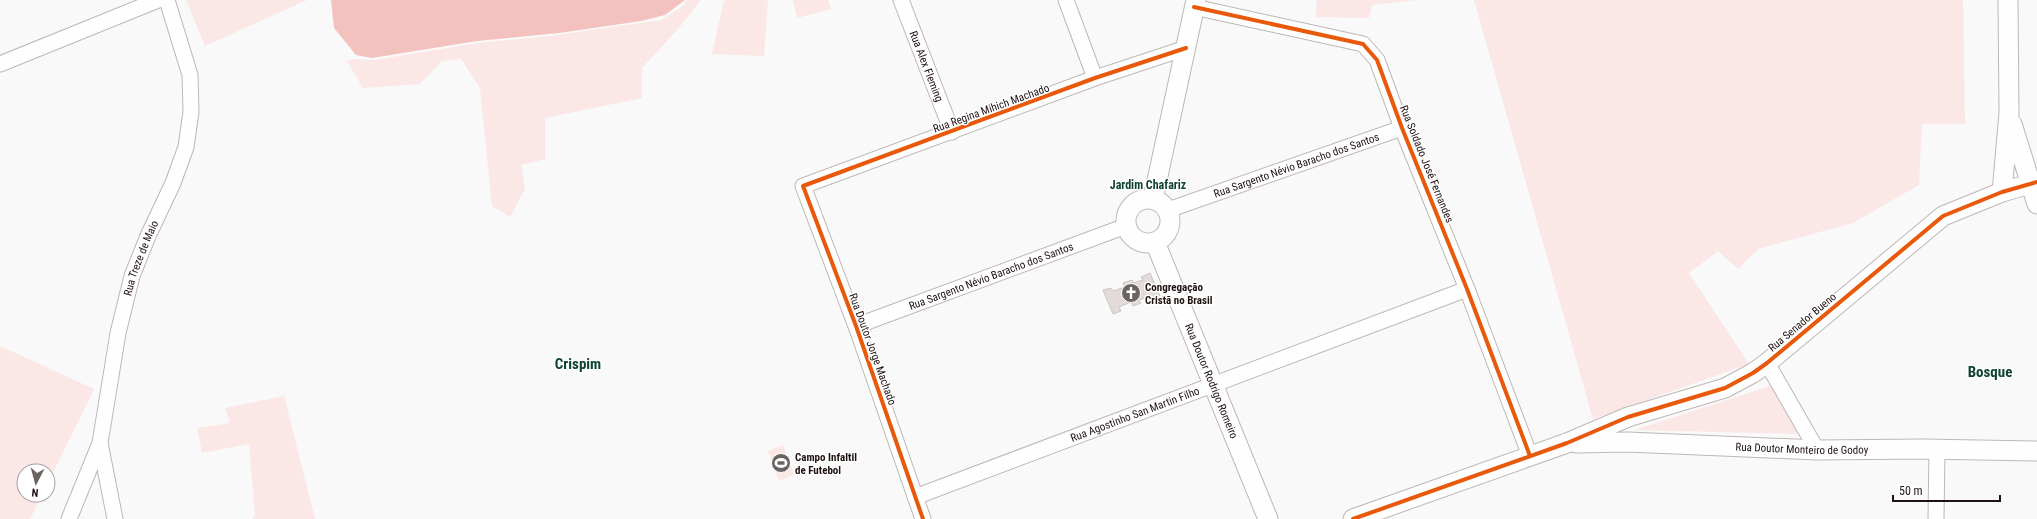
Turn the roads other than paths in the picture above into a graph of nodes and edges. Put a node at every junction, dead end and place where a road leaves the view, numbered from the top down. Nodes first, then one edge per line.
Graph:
1 (158, 0) edge
2 (167, 0) edge
3 (901, 0) edge
4 (1066, 0) edge
5 (2008, 0) edge
6 (1195, 3) edge
7 (1186, 48) junction
8 (0, 64) edge
9 (1095, 78) junction
10 (2009, 113) junction
11 (1402, 128) junction
12 (952, 132) junction
13 (2034, 183) edge
14 (802, 186) joint
15 (2002, 192) junction
16 (1160, 204) junction
17 (2037, 204) edge
18 (1126, 226) junction
19 (1156, 242) junction
20 (1467, 289) junction
21 (856, 326) junction
22 (1767, 363) junction
23 (1213, 384) junction
24 (1628, 417) junction
25 (1628, 442) junction
26 (100, 443) junction
27 (1567, 443) junction
28 (1817, 450) junction
29 (1937, 450) junction
30 (2037, 451) edge
31 (1530, 456) junction
32 (915, 497) junction
33 (69, 519) edge
34 (115, 519) edge
35 (923, 519) edge
36 (1268, 519) edge
37 (1353, 519) edge
38 (1936, 519) edge

1 - 8 street
2 - 26 street, Rua Treze de Maio
3 - 12 street, Rua Alex Fleming
4 - 9 street
5 - 10 street
6 - 7 street
6 - 11 street, Rua Soldado José Fernandes
7 - 9 street, Rua Regina Mihich Machado
7 - 16 street
9 - 12 street, Rua Regina Mihich Machado
10 - 13 street
10 - 15 street
11 - 16 street, Rua Sargento Névio Baracho dos Santos
11 - 20 street, Rua Soldado José Fernandes
12 - 14 street, Rua Regina Mihich Machado
13 - 15 street, Rua Senador Bueno
13 - 17 street
14 - 21 street, Rua Doutor Jorge Machado
15 - 22 street, Rua Senador Bueno
16 - 18 street
16 - 19 street
18 - 19 street
18 - 21 street, Rua Sargento Névio Baracho dos Santos
19 - 23 street, Rua Doutor Rodrigo Romeiro
20 - 23 street, Rua Agostinho San Martin Filho
20 - 31 street, Rua Soldado José Fernandes
21 - 32 street, Rua Doutor Jorge Machado
22 - 24 street, Rua Senador Bueno
22 - 28 street
23 - 32 street, Rua Agostinho San Martin Filho
23 - 36 street, Rua Doutor Rodrigo Romeiro
24 - 25 street
24 - 27 street, Rua Senador Bueno
25 - 27 street, Rua Doutor Monteiro de Godoy
25 - 28 street, Rua Doutor Monteiro de Godoy
26 - 33 street, Rua Treze de Maio
26 - 34 street
27 - 31 street
28 - 29 street, Rua Doutor Monteiro de Godoy
29 - 30 street, Rua Doutor Monteiro de Godoy
29 - 38 street
31 - 37 street
32 - 35 street, Rua Doutor Jorge Machado

